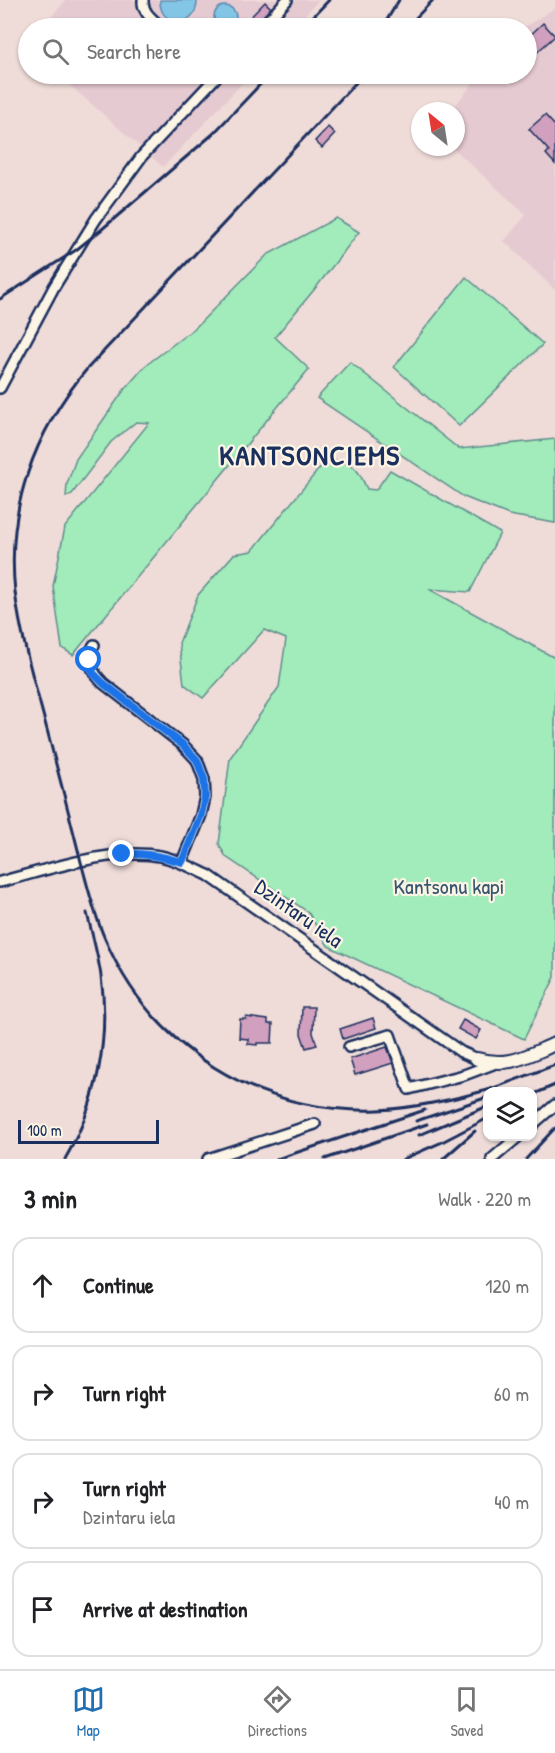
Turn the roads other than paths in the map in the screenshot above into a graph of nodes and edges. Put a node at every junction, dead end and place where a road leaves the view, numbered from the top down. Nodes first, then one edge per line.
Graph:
1 (143, 0) edge
2 (287, 0) edge
3 (151, 18) edge
4 (270, 18) edge
5 (205, 84) edge
6 (0, 388) edge
7 (94, 645) dead end
8 (182, 862) junction
9 (0, 882) edge
10 (555, 1044) edge
11 (349, 1047) dead end
12 (477, 1059) joint
13 (493, 1064) junction
14 (555, 1105) edge
15 (537, 1121) edge
16 (315, 1124) dead end
17 (514, 1141) edge
18 (493, 1158) edge
19 (208, 1159) edge

1 - 3 street
2 - 4 street
5 - 6 street
7 - 8 street
8 - 9 street, Dzintaru iela
8 - 12 street, Dzintaru iela
10 - 13 street, Dzintaru iela
11 - 13 street
12 - 13 street, Dzintaru iela
14 - 15 street
16 - 19 street
17 - 18 street

